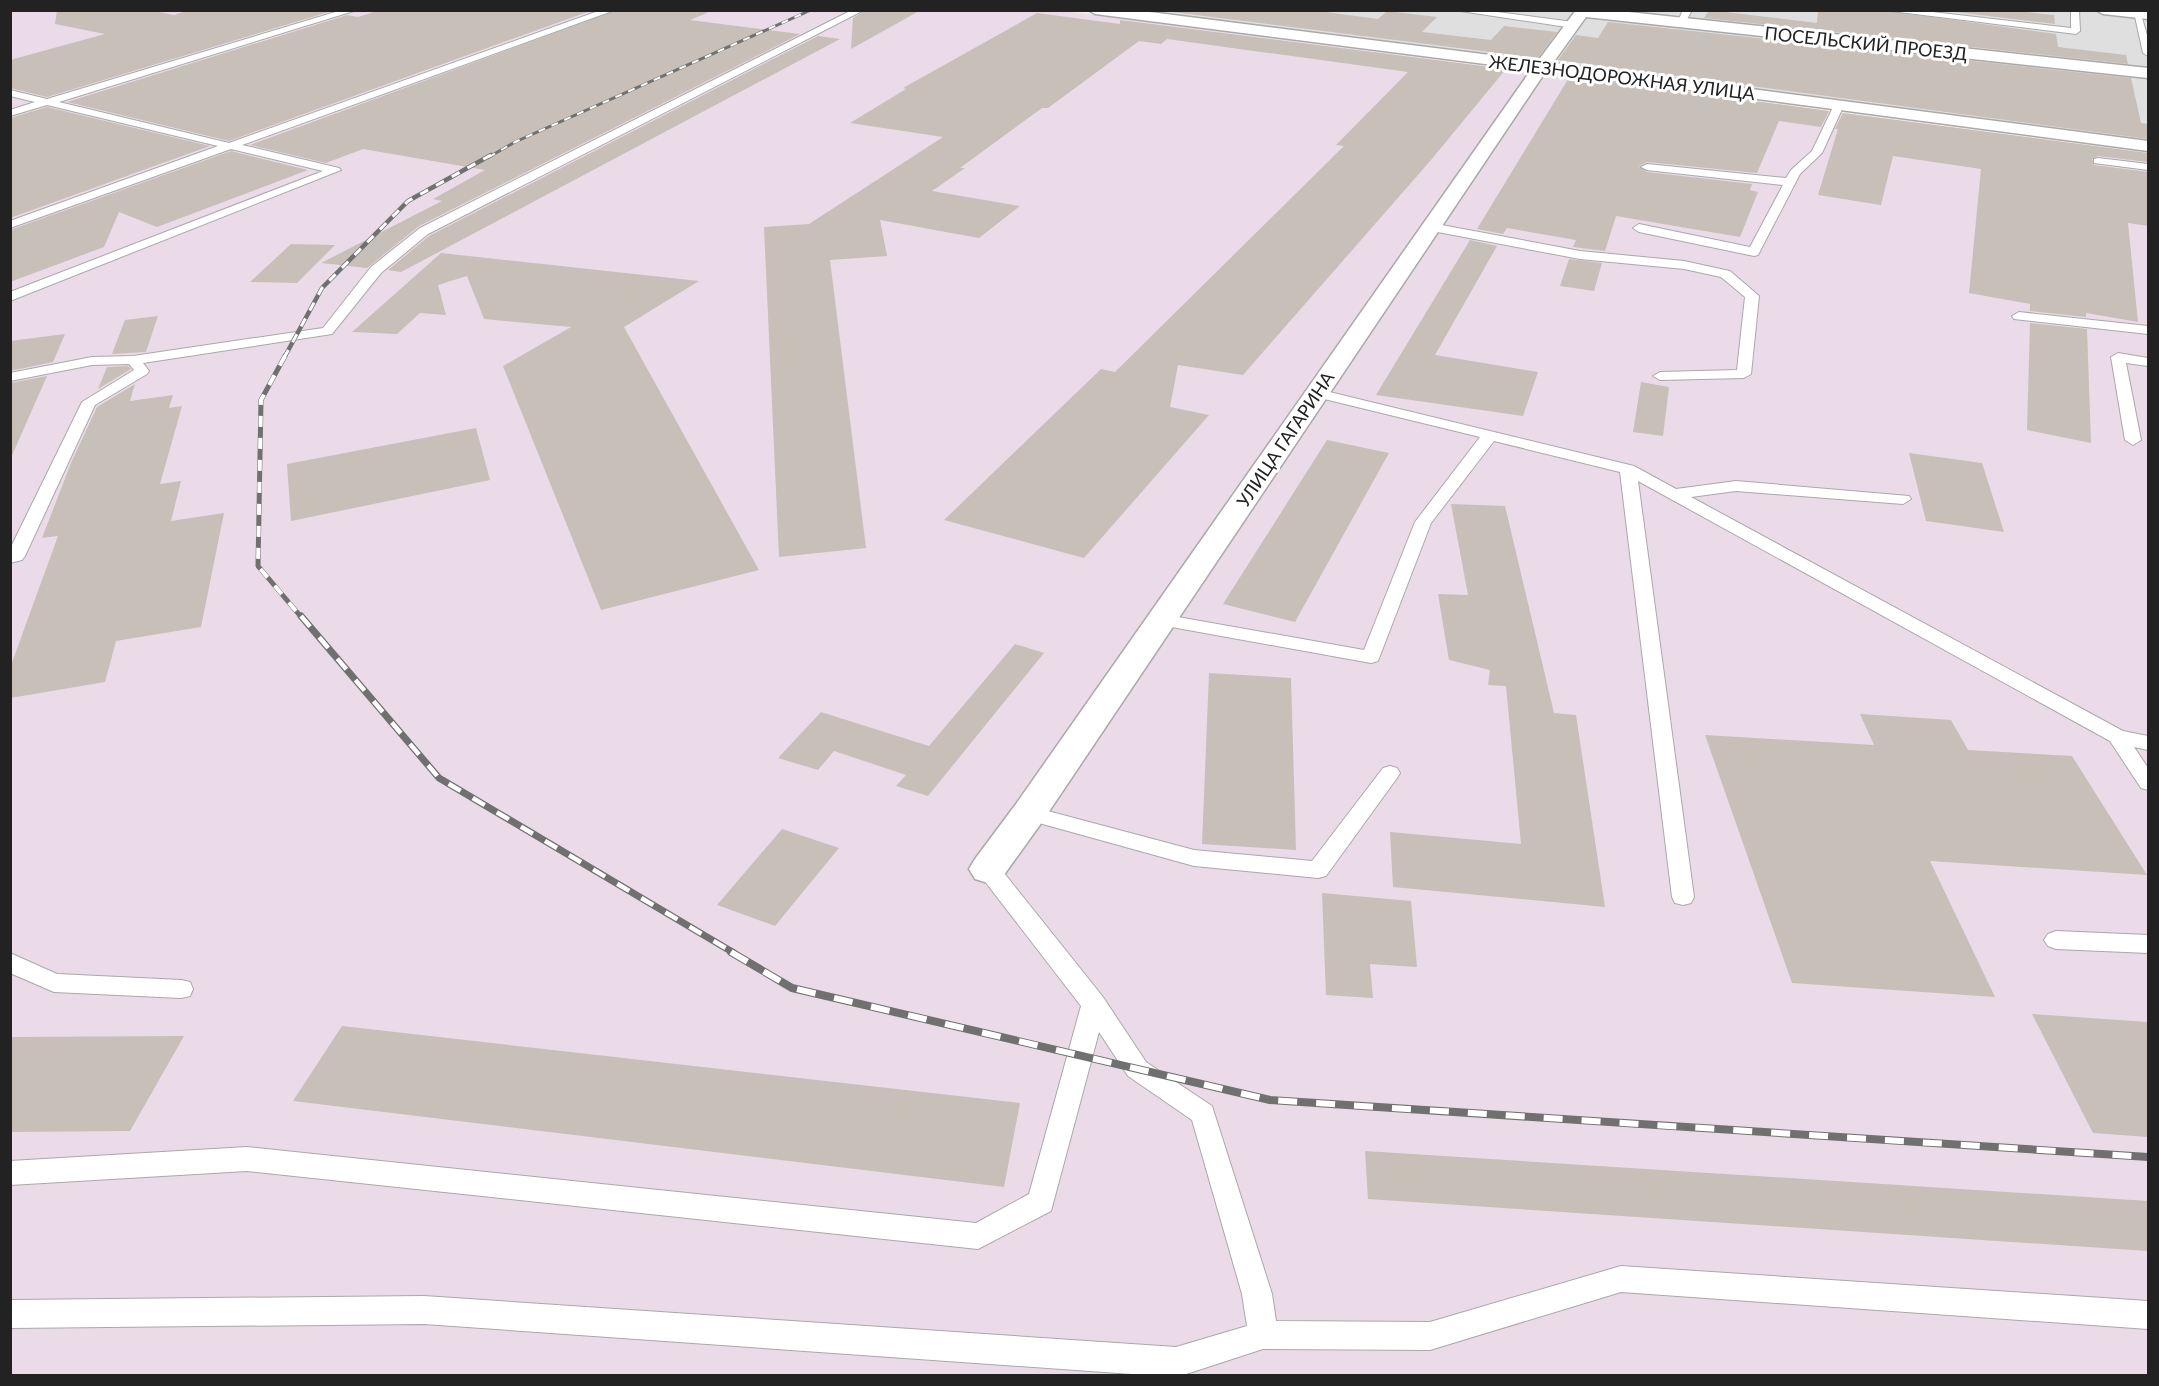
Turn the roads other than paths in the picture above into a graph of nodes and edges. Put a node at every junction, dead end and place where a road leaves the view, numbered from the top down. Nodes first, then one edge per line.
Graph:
1 (353, 10) edge
2 (611, 10) edge
3 (860, 10) edge
4 (1095, 10) edge
5 (1458, 10) edge
6 (1887, 10) edge
7 (2075, 10) edge
8 (2103, 10) edge
9 (1516, 14) edge
10 (2143, 15) edge
11 (1580, 16) edge
12 (1685, 17) edge
13 (2148, 53) edge
14 (1542, 66) junction
15 (2148, 73) edge
16 (10, 93) edge
17 (48, 102) junction
18 (1839, 105) junction
19 (10, 113) edge
20 (230, 146) junction
21 (2148, 146) edge
22 (2098, 161) dead end
23 (1647, 167) dead end
24 (2148, 167) edge
25 (1789, 182) junction
26 (10, 225) edge
27 (1431, 227) junction
28 (1640, 228) dead end
29 (10, 297) edge
30 (2019, 316) dead end
31 (2148, 330) edge
32 (133, 360) junction
33 (2148, 362) edge
34 (1660, 376) dead end
35 (10, 377) edge
36 (1317, 393) junction
37 (1490, 435) junction
38 (2133, 440) dead end
39 (1628, 469) junction
40 (1673, 494) junction
41 (1904, 499) dead end
42 (10, 558) edge
43 (1161, 620) junction
44 (2117, 736) junction
45 (2148, 743) edge
46 (1390, 773) dead end
47 (2148, 783) edge
48 (1029, 813) junction
49 (988, 869) joint
50 (1683, 897) dead end
51 (2056, 939) dead end
52 (2148, 944) edge
53 (10, 962) edge
54 (181, 989) dead end
55 (1094, 1004) junction
56 (10, 1173) edge
57 (10, 1314) edge
58 (2148, 1315) edge
59 (1263, 1335) junction

1 - 17 lane
2 - 20 lane
3 - 32 lane
4 - 14 street, ЖЕЛЕЗНОДОРОЖНАЯ УЛИЦА
5 - 9 lane
6 - 7 lane
8 - 10 street
9 - 11 lane
10 - 13 lane
11 - 12 street, ПОСЕЛЬСКИЙ ПРОЕЗД
11 - 14 street, УЛИЦА ГАГАРИНА
12 - 15 street, ПОСЕЛЬСКИЙ ПРОЕЗД
14 - 18 street, ЖЕЛЕЗНОДОРОЖНАЯ УЛИЦА
14 - 27 street, УЛИЦА ГАГАРИНА
16 - 17 lane
17 - 19 lane
17 - 20 lane
18 - 21 street, ЖЕЛЕЗНОДОРОЖНАЯ УЛИЦА
18 - 25 lane
20 - 26 lane
20 - 29 lane
22 - 24 lane
23 - 25 lane
25 - 28 lane
27 - 34 lane
27 - 36 street, УЛИЦА ГАГАРИНА
30 - 31 lane
32 - 35 lane
32 - 42 lane
33 - 38 lane
36 - 37 lane
36 - 43 street, УЛИЦА ГАГАРИНА
37 - 39 lane
37 - 43 lane
39 - 40 lane
39 - 50 lane
40 - 41 lane
40 - 44 lane
43 - 48 street, УЛИЦА ГАГАРИНА
44 - 45 lane
44 - 47 lane
46 - 48 lane
48 - 49 street, УЛИЦА ГАГАРИНА
49 - 55 lane
51 - 52 lane
53 - 54 lane
55 - 56 lane
55 - 59 lane
57 - 59 lane
58 - 59 lane

